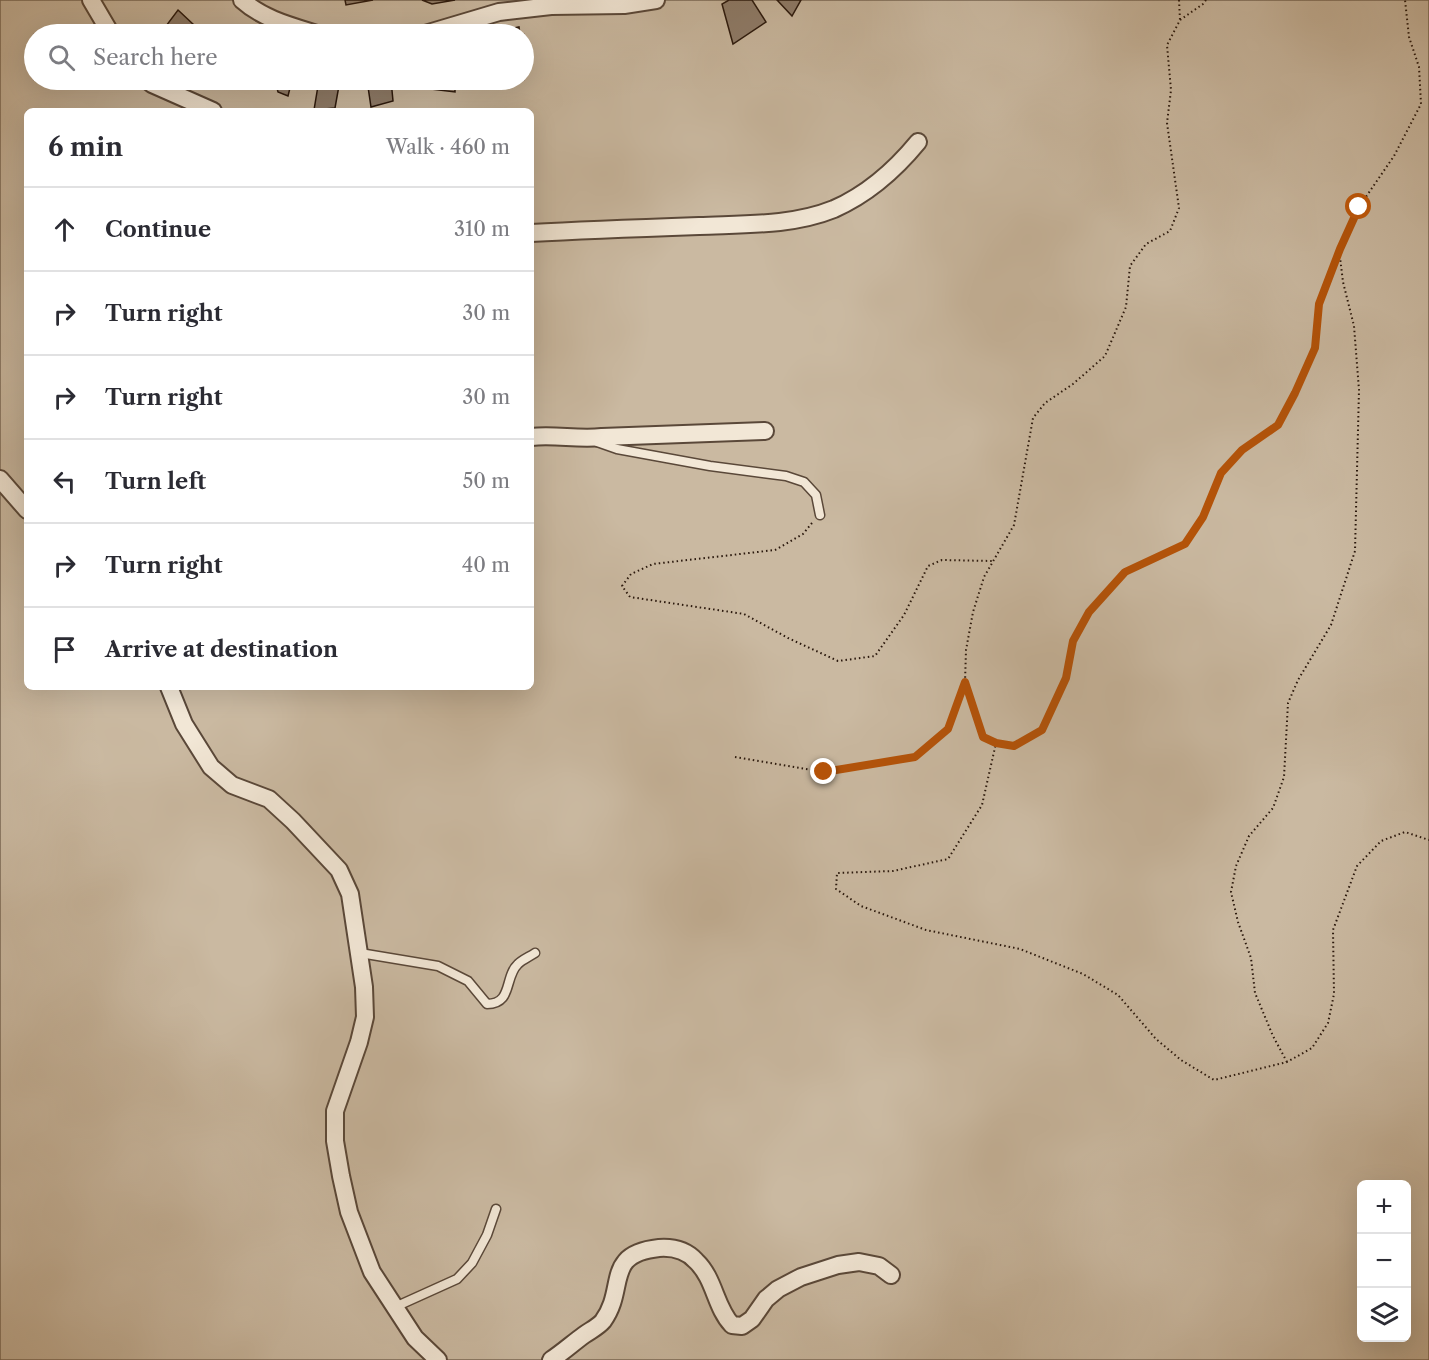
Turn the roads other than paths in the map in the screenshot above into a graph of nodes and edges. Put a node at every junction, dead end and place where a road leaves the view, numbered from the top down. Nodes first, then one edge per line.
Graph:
1 (93, 0) edge
2 (242, 0) edge
3 (656, 0) edge
4 (106, 24) edge
5 (285, 24) edge
6 (459, 24) edge
7 (166, 90) edge
8 (206, 108) edge
9 (918, 141) dead end
10 (534, 233) edge
11 (765, 431) dead end
12 (534, 437) edge
13 (588, 438) junction
14 (0, 479) edge
15 (24, 507) edge
16 (820, 514) road end
17 (170, 690) edge
18 (360, 953) junction
19 (535, 953) dead end
20 (496, 1209) dead end
21 (891, 1275) dead end
22 (395, 1307) junction
23 (438, 1360) edge
24 (551, 1360) edge

1 - 4 street
2 - 5 street
3 - 6 street
7 - 8 street
9 - 10 street
11 - 13 street
12 - 13 street
13 - 16 lane
14 - 15 street
17 - 18 street
18 - 19 lane
18 - 22 street
20 - 22 lane
21 - 24 street
22 - 23 street

